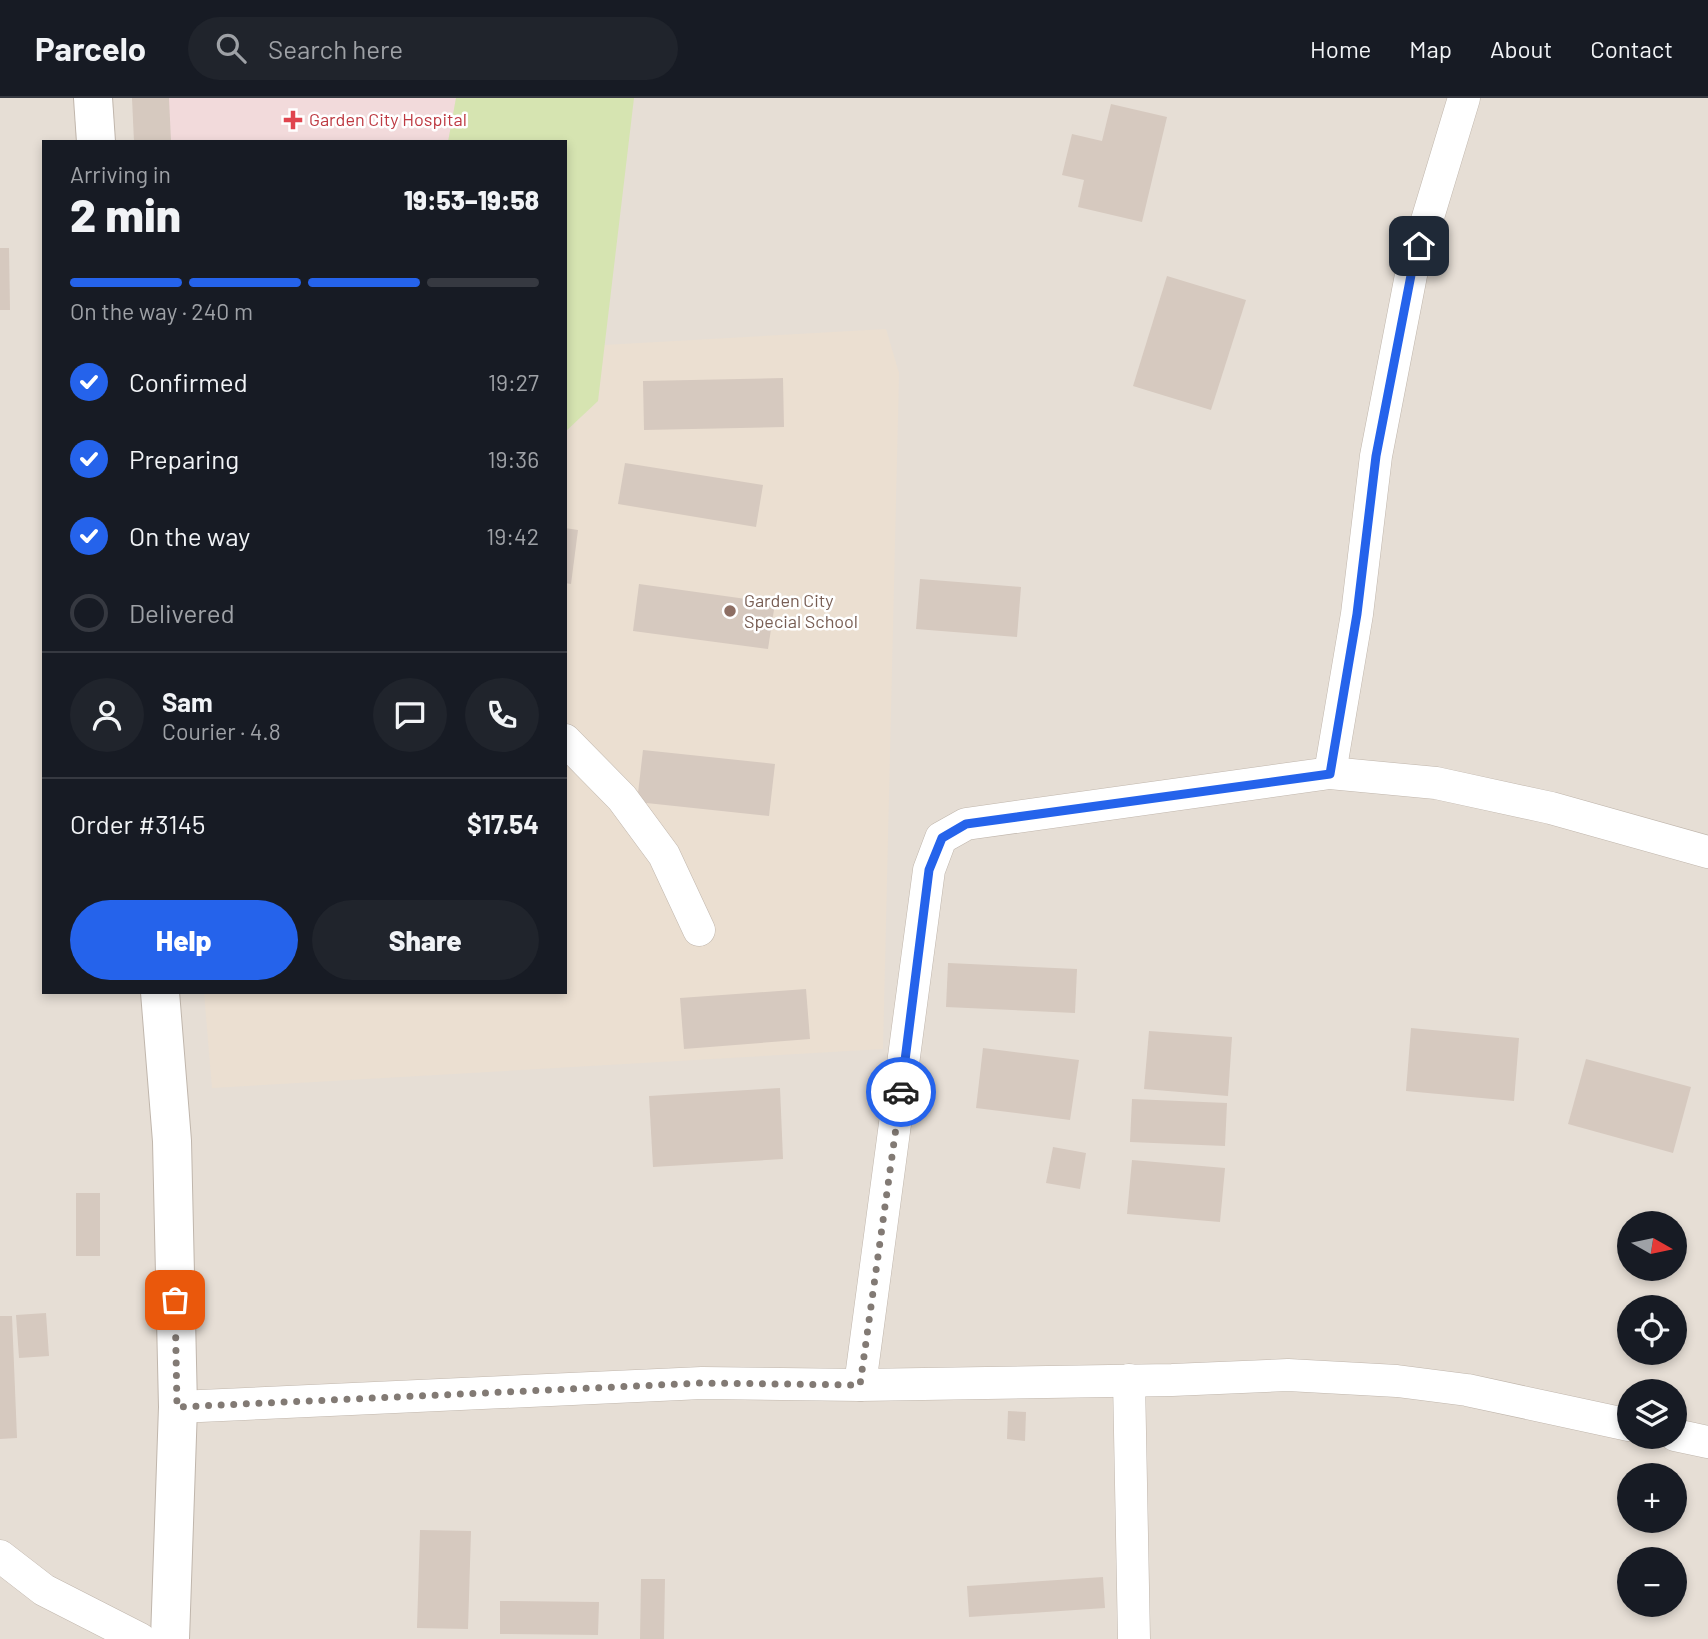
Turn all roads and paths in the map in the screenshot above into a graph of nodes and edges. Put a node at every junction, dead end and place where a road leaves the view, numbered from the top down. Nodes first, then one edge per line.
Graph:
1 (93, 98) edge
2 (1464, 98) edge
3 (96, 140) edge
4 (567, 742) edge
5 (1330, 774) junction
6 (1708, 852) edge
7 (699, 930) dead end
8 (160, 994) edge
9 (1129, 1380) junction
10 (860, 1385) junction
11 (177, 1407) junction
12 (1617, 1422) edge
13 (1687, 1438) edge
14 (1708, 1442) edge
15 (0, 1556) edge
16 (140, 1639) edge
17 (170, 1639) edge
18 (1134, 1639) edge

1 - 3 street
2 - 5 street
4 - 7 street
5 - 6 street
5 - 10 street
8 - 11 street
9 - 10 street
9 - 12 street
9 - 18 street
10 - 11 street
11 - 17 street
13 - 14 street
15 - 16 street

